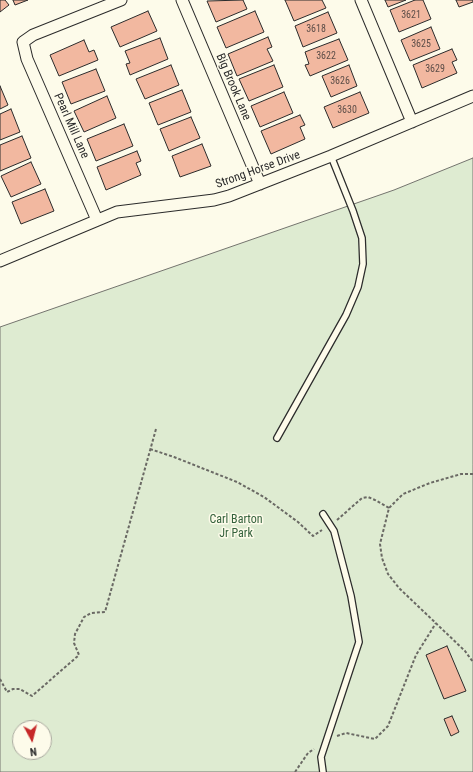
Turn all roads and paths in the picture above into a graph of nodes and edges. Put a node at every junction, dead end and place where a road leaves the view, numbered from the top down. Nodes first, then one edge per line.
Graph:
1 (121, 0) edge
2 (182, 0) edge
3 (360, 0) edge
4 (473, 96) edge
5 (412, 122) junction
6 (331, 156) junction
7 (260, 184) junction
8 (97, 220) junction
9 (0, 261) edge
10 (156, 428) dead end
11 (277, 438) dead end
12 (150, 450) junction
13 (473, 474) edge
14 (389, 508) junction
15 (324, 514) dead end
16 (330, 525) junction
17 (437, 623) junction
18 (473, 662) edge
19 (0, 679) edge
20 (326, 742) junction
21 (295, 772) edge
22 (323, 772) edge

1 - 8 street, Pearl Mill Lane
2 - 7 street, Big Brook Lane
3 - 5 street
4 - 5 street, Strong Horse Drive
5 - 6 street, Strong Horse Drive
6 - 7 street, Strong Horse Drive
6 - 11 lane
7 - 8 street, Strong Horse Drive
8 - 9 street, Strong Horse Drive
10 - 12 path
12 - 16 path
12 - 19 path
13 - 14 path
14 - 16 path
14 - 17 path
15 - 16 lane
16 - 20 lane
17 - 18 path
17 - 20 path
20 - 21 path
20 - 22 lane

